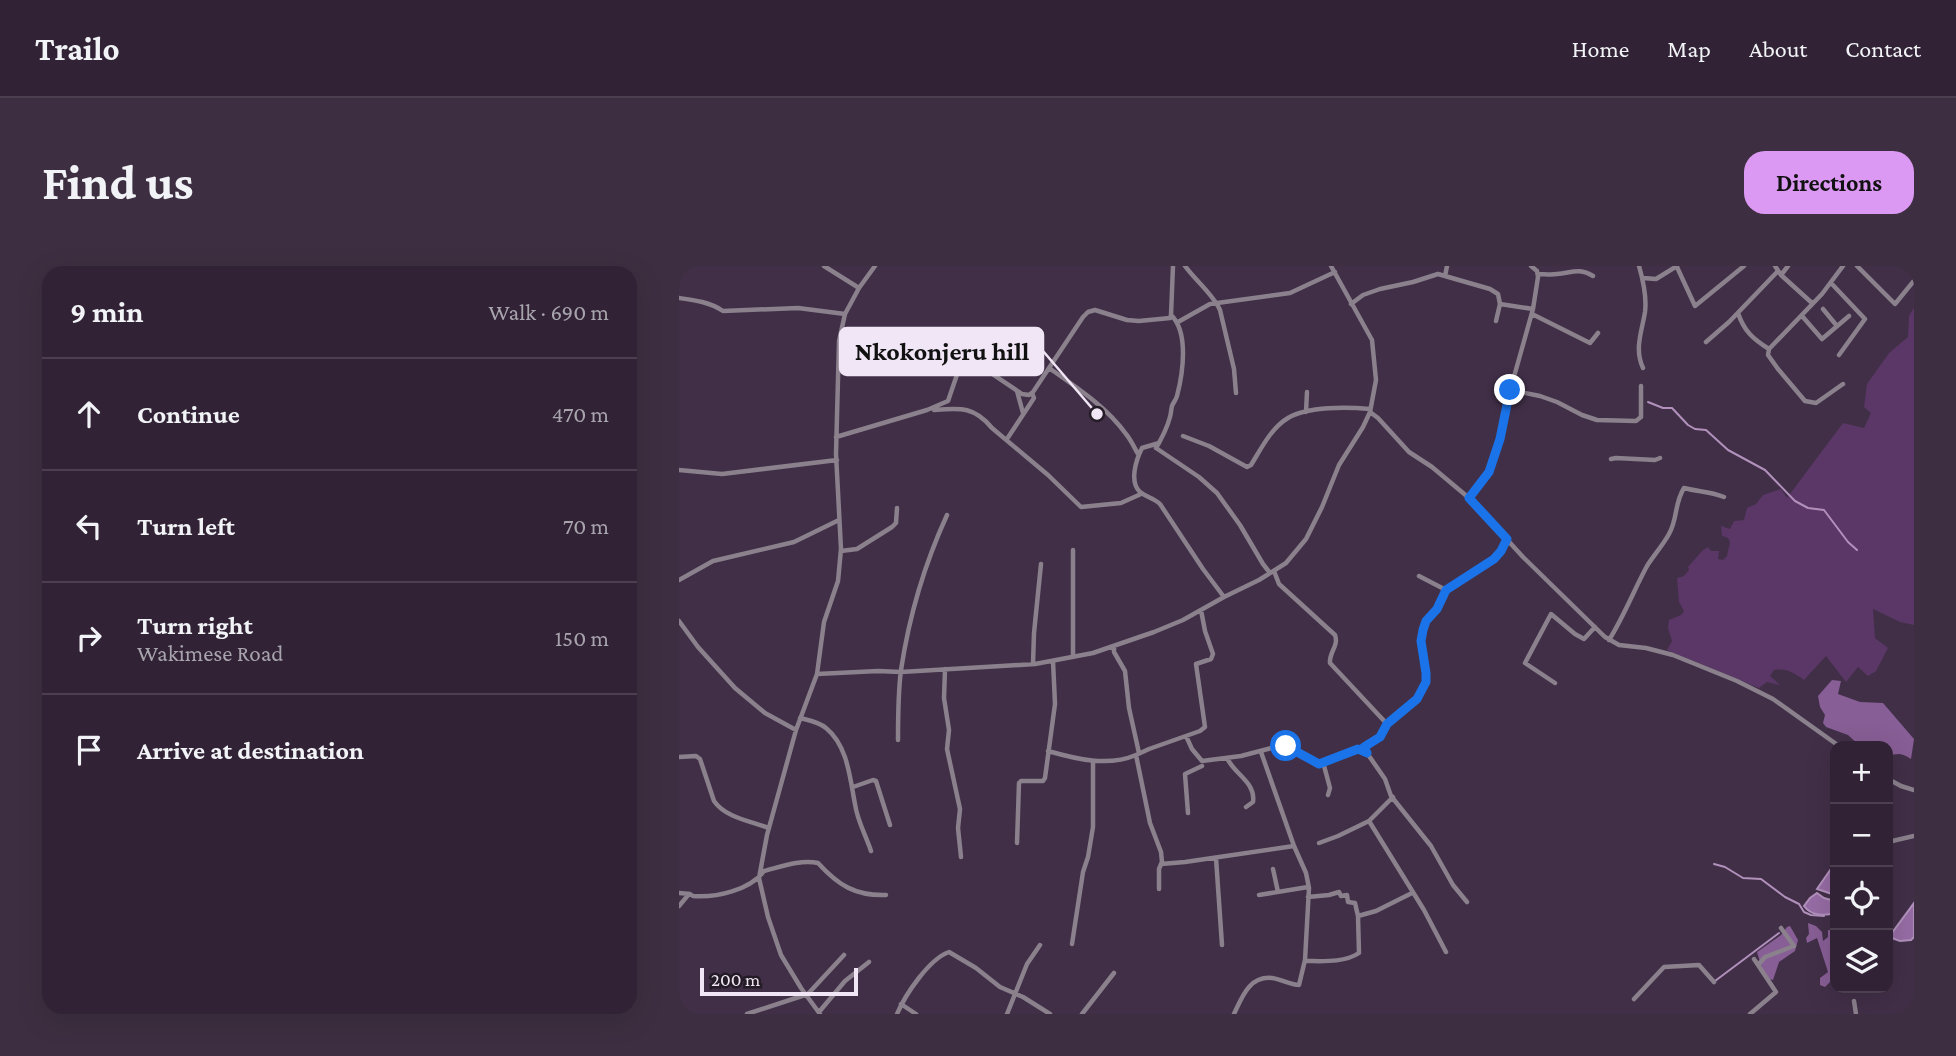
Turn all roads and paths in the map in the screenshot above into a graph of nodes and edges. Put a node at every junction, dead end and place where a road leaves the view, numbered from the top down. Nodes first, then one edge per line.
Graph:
1 (824, 266) edge
2 (875, 266) edge
3 (1173, 266) edge
4 (1185, 266) edge
5 (1331, 266) edge
6 (1447, 266) edge
7 (1531, 266) edge
8 (1639, 266) edge
9 (1677, 266) edge
10 (1744, 266) edge
11 (1788, 266) edge
12 (1843, 266) edge
13 (1857, 266) edge
14 (1778, 271) edge
15 (1335, 272) junction
16 (1538, 274) junction
17 (1445, 276) junction
18 (1593, 276) dead end
19 (1643, 278) junction
20 (1913, 282) edge
21 (1831, 283) junction
22 (859, 288) junction
23 (679, 298) edge
24 (1217, 303) junction
25 (1812, 303) junction
26 (1351, 304) junction
27 (1500, 304) junction
28 (1823, 309) dead end
29 (1532, 312) junction
30 (1738, 313) junction
31 (845, 314) junction
32 (1171, 315) junction
33 (1802, 316) junction
34 (1849, 316) dead end
35 (1496, 321) dead end
36 (1178, 322) junction
37 (1837, 326) junction
38 (1598, 333) dead end
39 (1706, 342) dead end
40 (1769, 349) junction
41 (1839, 355) dead end
42 (1049, 368) junction
43 (1643, 368) dead end
44 (1843, 384) dead end
45 (1641, 386) dead end
46 (1016, 390) junction
47 (1510, 390) junction
48 (1307, 392) dead end
49 (1032, 393) junction
50 (1236, 393) dead end
51 (927, 410) junction
52 (1370, 410) junction
53 (1306, 411) junction
54 (1024, 414) junction
55 (1183, 436) dead end
56 (837, 437) junction
57 (1007, 439) junction
58 (1159, 443) junction
59 (1138, 454) junction
60 (1660, 458) dead end
61 (1611, 459) dead end
62 (837, 460) junction
63 (679, 470) edge
64 (1142, 494) junction
65 (1724, 497) dead end
66 (1469, 498) junction
67 (898, 508) dead end
68 (947, 515) dead end
69 (839, 520) junction
70 (1507, 539) junction
71 (841, 551) junction
72 (1073, 551) dead end
73 (1041, 564) dead end
74 (1272, 572) junction
75 (1419, 576) dead end
76 (679, 580) edge
77 (1446, 590) junction
78 (1224, 597) junction
79 (1201, 610) junction
80 (679, 621) edge
81 (1595, 628) junction
82 (682, 631) edge
83 (1609, 640) junction
84 (1114, 646) junction
85 (1073, 657) junction
86 (1053, 661) junction
87 (1033, 664) junction
88 (945, 669) junction
89 (901, 672) junction
90 (817, 674) junction
91 (1555, 683) dead end
92 (800, 718) junction
93 (1387, 724) junction
94 (796, 730) junction
95 (1186, 736) junction
96 (898, 740) dead end
97 (1832, 741) edge
98 (1048, 751) junction
99 (1261, 752) junction
100 (1367, 753) junction
101 (1138, 754) junction
102 (679, 757) edge
103 (1227, 758) junction
104 (1093, 761) junction
105 (1323, 762) junction
106 (1202, 766) dead end
107 (1893, 782) edge
108 (853, 787) junction
109 (1914, 790) edge
110 (1328, 795) dead end
111 (1392, 797) junction
112 (1246, 807) dead end
113 (1188, 813) dead end
114 (1369, 821) junction
115 (890, 825) dead end
116 (769, 828) junction
117 (1914, 836) edge
118 (1893, 841) edge
119 (1017, 843) dead end
120 (1319, 843) dead end
121 (1294, 846) junction
122 (871, 851) dead end
123 (961, 857) dead end
124 (1216, 858) junction
125 (1161, 864) junction
126 (1273, 869) dead end
127 (759, 878) junction
128 (1308, 887) junction
129 (1159, 889) dead end
130 (1278, 892) junction
131 (679, 893) edge
132 (1412, 893) junction
133 (690, 894) junction
134 (886, 895) dead end
135 (1259, 895) dead end
136 (1308, 897) junction
137 (1467, 902) dead end
138 (679, 906) edge
139 (1358, 916) junction
140 (1781, 928) dead end
141 (1072, 944) dead end
142 (1040, 945) dead end
143 (1221, 945) dead end
144 (1445, 952) dead end
145 (844, 955) dead end
146 (1754, 959) dead end
147 (1305, 961) junction
148 (869, 962) dead end
149 (1758, 965) junction
150 (1114, 973) dead end
151 (1714, 982) dead end
152 (1014, 994) junction
153 (806, 995) junction
154 (1634, 999) dead end
155 (1854, 1001) dead end
156 (901, 1004) junction
157 (820, 1013) edge
158 (747, 1014) edge
159 (897, 1014) edge
160 (916, 1014) edge
161 (1007, 1014) edge
162 (1050, 1014) edge
163 (1082, 1014) edge
164 (1234, 1014) edge
165 (1750, 1014) edge
166 (1856, 1014) edge

1 - 22 street
2 - 22 street
3 - 32 street
4 - 24 street
5 - 15 street
6 - 17 street
7 - 16 street
8 - 19 street
9 - 10 street
9 - 19 street
11 - 14 street
12 - 21 street
13 - 20 street
14 - 25 street
14 - 30 street
15 - 24 street
15 - 26 street
16 - 18 street
16 - 29 street
17 - 26 street
17 - 27 street
19 - 43 street
21 - 25 street
21 - 41 street
22 - 31 street
23 - 31 street
24 - 36 street
24 - 50 street
25 - 33 street
26 - 52 street
27 - 29 street
27 - 35 street
28 - 37 street
29 - 38 street
29 - 47 street
30 - 39 street
30 - 40 street
31 - 56 street
32 - 36 street
32 - 42 street
33 - 37 street
33 - 40 street
34 - 37 street
36 - 58 street
40 - 44 street
42 - 49 street
42 - 59 street
45 - 47 street
46 - 49 street
46 - 51 street
46 - 54 street
47 - 66 street
48 - 53 street
49 - 54 street
51 - 56 street
51 - 57 street
52 - 53 street
52 - 66 street
52 - 74 street
53 - 55 street
54 - 57 street
56 - 62 street
57 - 64 street
58 - 59 street
58 - 74 street
59 - 64 street
60 - 61 street
62 - 63 street
62 - 69 street
64 - 78 street
65 - 83 street
66 - 70 street
67 - 71 street
68 - 89 street
69 - 71 street
69 - 76 street
70 - 77 street
70 - 81 street
71 - 90 street
72 - 85 street
73 - 87 street
74 - 78 street
74 - 93 street
75 - 77 street
77 - 93 street
78 - 79 street
79 - 84 street
79 - 95 street
80 - 82 street
81 - 83 street
81 - 91 street
82 - 94 street
83 - 97 street
84 - 85 street
84 - 101 street
85 - 86 street
86 - 87 street
86 - 98 street
87 - 88 street
88 - 89 street
88 - 123 street
89 - 90 street
89 - 96 street
90 - 92 street
92 - 94 street
92 - 108 street
93 - 100 street
94 - 116 street
95 - 101 street
95 - 103 street
98 - 104 street
98 - 119 street
99 - 103 street
99 - 105 street
99 - 121 street
100 - 105 street
100 - 111 street
101 - 104 street
101 - 125 street
102 - 116 street
103 - 112 street
104 - 141 street
105 - 110 street
106 - 113 street
107 - 109 street
108 - 115 street
108 - 122 street
111 - 114 street
111 - 137 street
114 - 120 street
114 - 132 street
116 - 127 street
117 - 118 street
121 - 124 street
121 - 128 street
124 - 125 street
124 - 143 street
125 - 129 street
126 - 130 street
127 - 133 street
127 - 134 street
127 - 153 street
128 - 130 street
128 - 136 street
130 - 135 street
131 - 133 street
132 - 139 street
132 - 144 street
133 - 138 street
136 - 139 street
136 - 147 street
139 - 147 street
140 - 149 street
142 - 152 street
145 - 153 street
146 - 149 street
147 - 164 street
148 - 157 street
149 - 165 street
150 - 163 street
151 - 154 street
152 - 156 street
152 - 161 street
152 - 162 street
153 - 157 street
153 - 158 street
155 - 166 street
156 - 159 street
156 - 160 street

